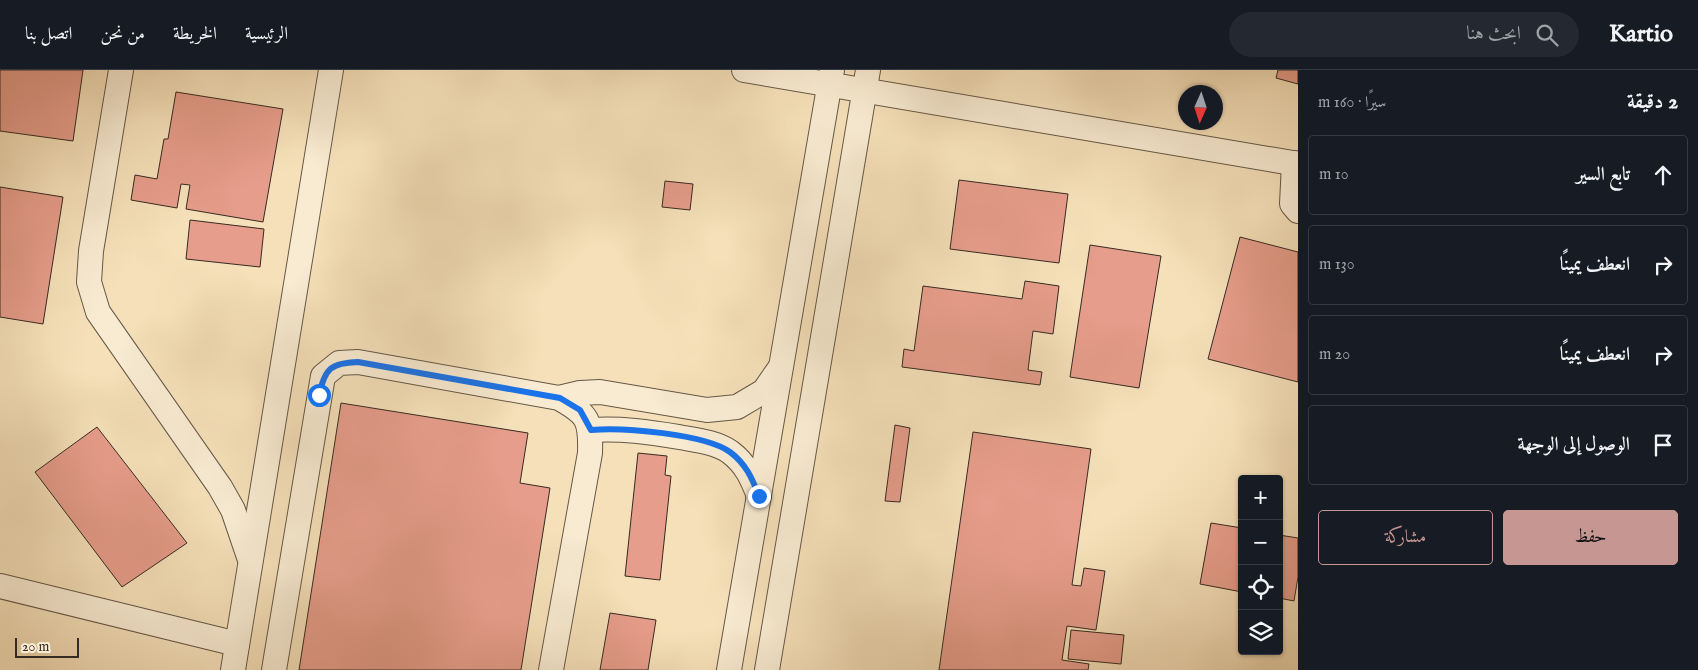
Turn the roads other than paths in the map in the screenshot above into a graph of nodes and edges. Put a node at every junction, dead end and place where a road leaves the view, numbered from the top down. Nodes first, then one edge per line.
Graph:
1 (121, 70) edge
2 (331, 70) edge
3 (744, 70) edge
4 (831, 77) edge
5 (866, 80) edge
6 (1296, 164) edge
7 (1298, 211) edge
8 (781, 367) junction
9 (560, 398) junction
10 (591, 430) junction
11 (759, 496) junction
12 (250, 561) junction
13 (0, 586) edge
14 (237, 644) junction
15 (233, 670) edge
16 (274, 670) edge
17 (551, 670) edge
18 (729, 670) edge
19 (767, 670) edge

1 - 12 lane
2 - 12 lane
3 - 4 lane
4 - 5 lane
4 - 8 lane
5 - 6 lane
5 - 19 lane
6 - 7 lane
8 - 9 lane
8 - 11 lane
9 - 10 lane
9 - 16 lane
10 - 11 lane
10 - 17 lane
11 - 18 lane
12 - 14 lane
13 - 14 lane
14 - 15 lane

